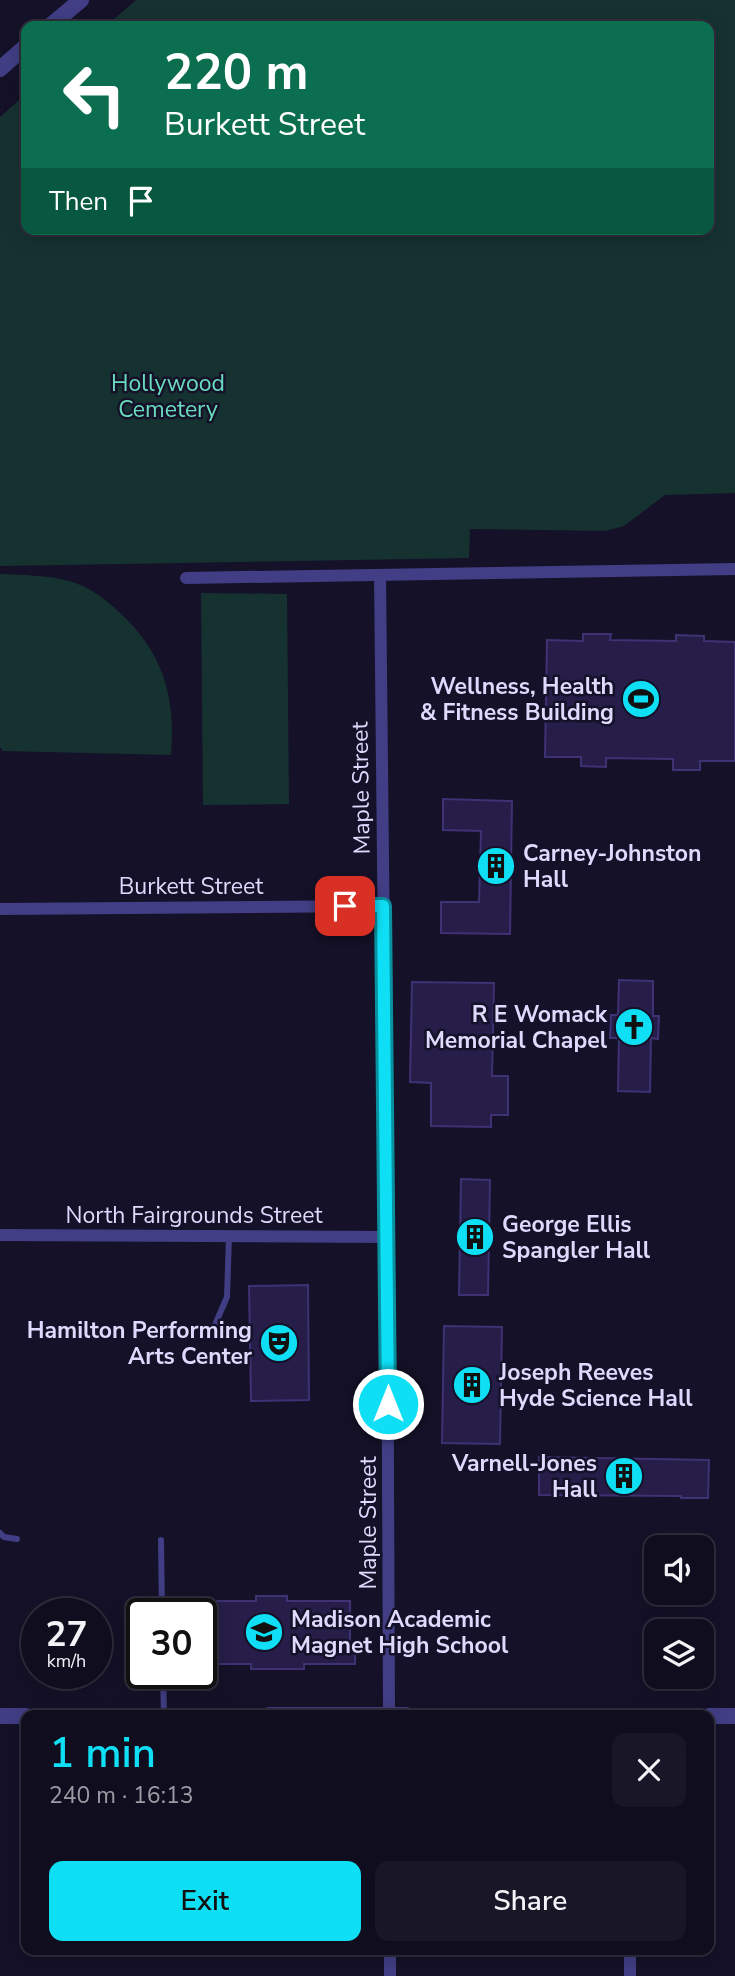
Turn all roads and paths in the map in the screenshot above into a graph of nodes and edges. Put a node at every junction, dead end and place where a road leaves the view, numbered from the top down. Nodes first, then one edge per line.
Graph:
1 (81, 0) edge
2 (56, 21) edge
3 (21, 51) edge
4 (0, 69) edge
5 (735, 569) edge
6 (380, 575) junction
7 (186, 578) dead end
8 (383, 906) junction
9 (0, 909) edge
10 (0, 1235) edge
11 (229, 1237) junction
12 (387, 1237) junction
13 (211, 1334) dead end
14 (0, 1533) edge
15 (17, 1539) dead end
16 (161, 1540) dead end
17 (162, 1598) edge
18 (163, 1689) edge
19 (164, 1710) edge
20 (389, 1710) edge
21 (0, 1716) edge
22 (21, 1716) edge
23 (714, 1716) edge
24 (735, 1716) edge
25 (390, 1955) edge
26 (629, 1955) edge
27 (390, 1976) edge
28 (630, 1976) edge

1 - 2 street
3 - 4 street
5 - 6 street
6 - 7 street
6 - 8 street, Maple Street
8 - 9 street, Burkett Street
8 - 12 street, Maple Street
10 - 11 street, North Fairgrounds Street
11 - 12 street, North Fairgrounds Street
11 - 13 lane
12 - 20 street, Maple Street
14 - 15 lane
16 - 17 lane
18 - 19 lane
21 - 22 street
23 - 24 street
25 - 27 street
26 - 28 street

